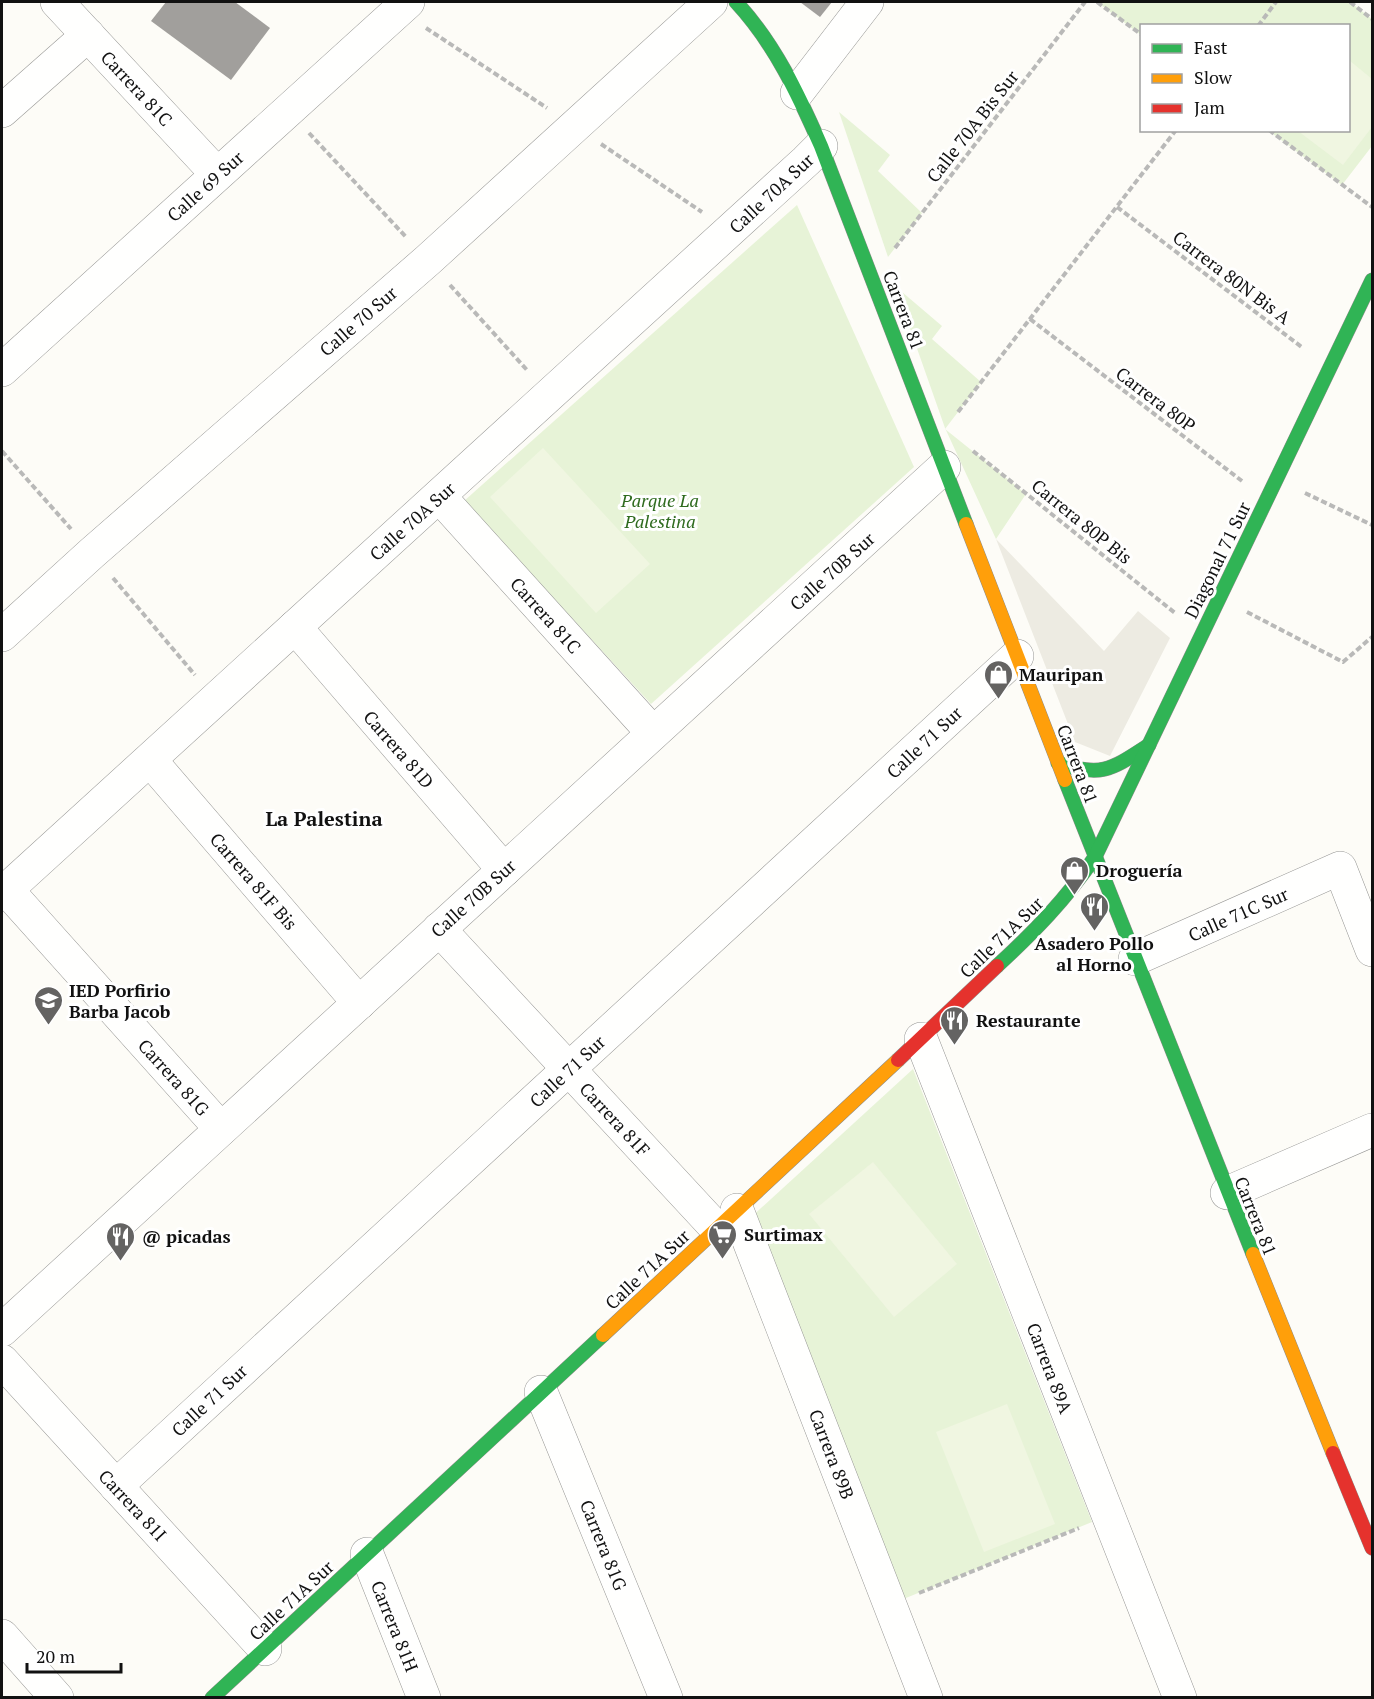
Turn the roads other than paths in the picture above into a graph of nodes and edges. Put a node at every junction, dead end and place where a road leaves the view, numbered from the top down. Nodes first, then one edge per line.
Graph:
1 (57, 2) edge
2 (408, 2) edge
3 (711, 2) edge
4 (736, 2) edge
5 (867, 2) edge
6 (88, 35) junction
7 (797, 93) junction
8 (2, 111) edge
9 (821, 146) junction
10 (217, 174) junction
11 (1372, 280) edge
12 (2, 370) edge
13 (944, 467) junction
14 (439, 496) junction
15 (295, 627) junction
16 (2, 635) edge
17 (1017, 656) junction
18 (653, 733) junction
19 (1149, 745) junction
20 (150, 760) junction
21 (1058, 763) junction
22 (1095, 857) junction
23 (504, 870) junction
24 (4, 892) edge
25 (439, 929) junction
26 (1372, 950) edge
27 (1135, 960) junction
28 (358, 1003) junction
29 (921, 1039) junction
30 (569, 1069) junction
31 (221, 1129) junction
32 (1372, 1130) edge
33 (1227, 1192) junction
34 (727, 1220) junction
35 (2, 1330) edge
36 (2, 1361) edge
37 (541, 1392) junction
38 (116, 1486) junction
39 (1372, 1548) edge
40 (367, 1554) junction
41 (2, 1636) edge
42 (265, 1648) junction
43 (57, 1698) edge
44 (212, 1698) edge
45 (424, 1698) edge
46 (666, 1698) edge
47 (926, 1698) edge
48 (1180, 1698) edge

1 - 6 street, Carrera 81C
2 - 10 street, Calle 69 Sur
3 - 16 street, Calle 70 Sur
4 - 7 street, Carrera 81
5 - 7 street
6 - 8 street
6 - 10 street, Carrera 81C
7 - 9 street, Carrera 81
9 - 13 street, Carrera 81
9 - 14 street, Calle 70A Sur
10 - 12 street, Calle 69 Sur
11 - 19 street, Diagonal 71 Sur
13 - 17 street, Carrera 81
13 - 18 street, Calle 70B Sur
14 - 15 street, Calle 70A Sur
14 - 18 street, Carrera 81C
15 - 20 street, Calle 70A Sur
15 - 23 street, Carrera 81D
17 - 21 street, Carrera 81
17 - 30 street, Calle 71 Sur
18 - 23 street, Calle 70B Sur
19 - 21 street
19 - 22 street, Diagonal 71 Sur
20 - 24 street, Calle 70A Sur
20 - 28 street, Carrera 81F Bis
21 - 22 street, Carrera 81
22 - 27 street, Carrera 81
22 - 29 street, Calle 71A Sur
23 - 25 street, Calle 70B Sur
24 - 31 street, Carrera 81G
25 - 28 street, Calle 70B Sur
25 - 30 street, Carrera 81F
26 - 27 street, Calle 71C Sur
27 - 33 street, Carrera 81
28 - 31 street, Calle 70B Sur
29 - 34 street, Calle 71A Sur
29 - 48 street, Carrera 89A
30 - 34 street, Carrera 81F
30 - 38 street, Calle 71 Sur
31 - 35 street, Calle 70B Sur
32 - 33 street
33 - 39 street, Carrera 81
34 - 37 street, Calle 71A Sur
34 - 47 street, Carrera 89B
36 - 38 street, Carrera 81I
37 - 40 street, Calle 71A Sur
37 - 46 street, Carrera 81G
38 - 42 street, Carrera 81I
40 - 42 street, Calle 71A Sur
40 - 45 street, Carrera 81H
41 - 43 street
42 - 44 street, Calle 71A Sur

